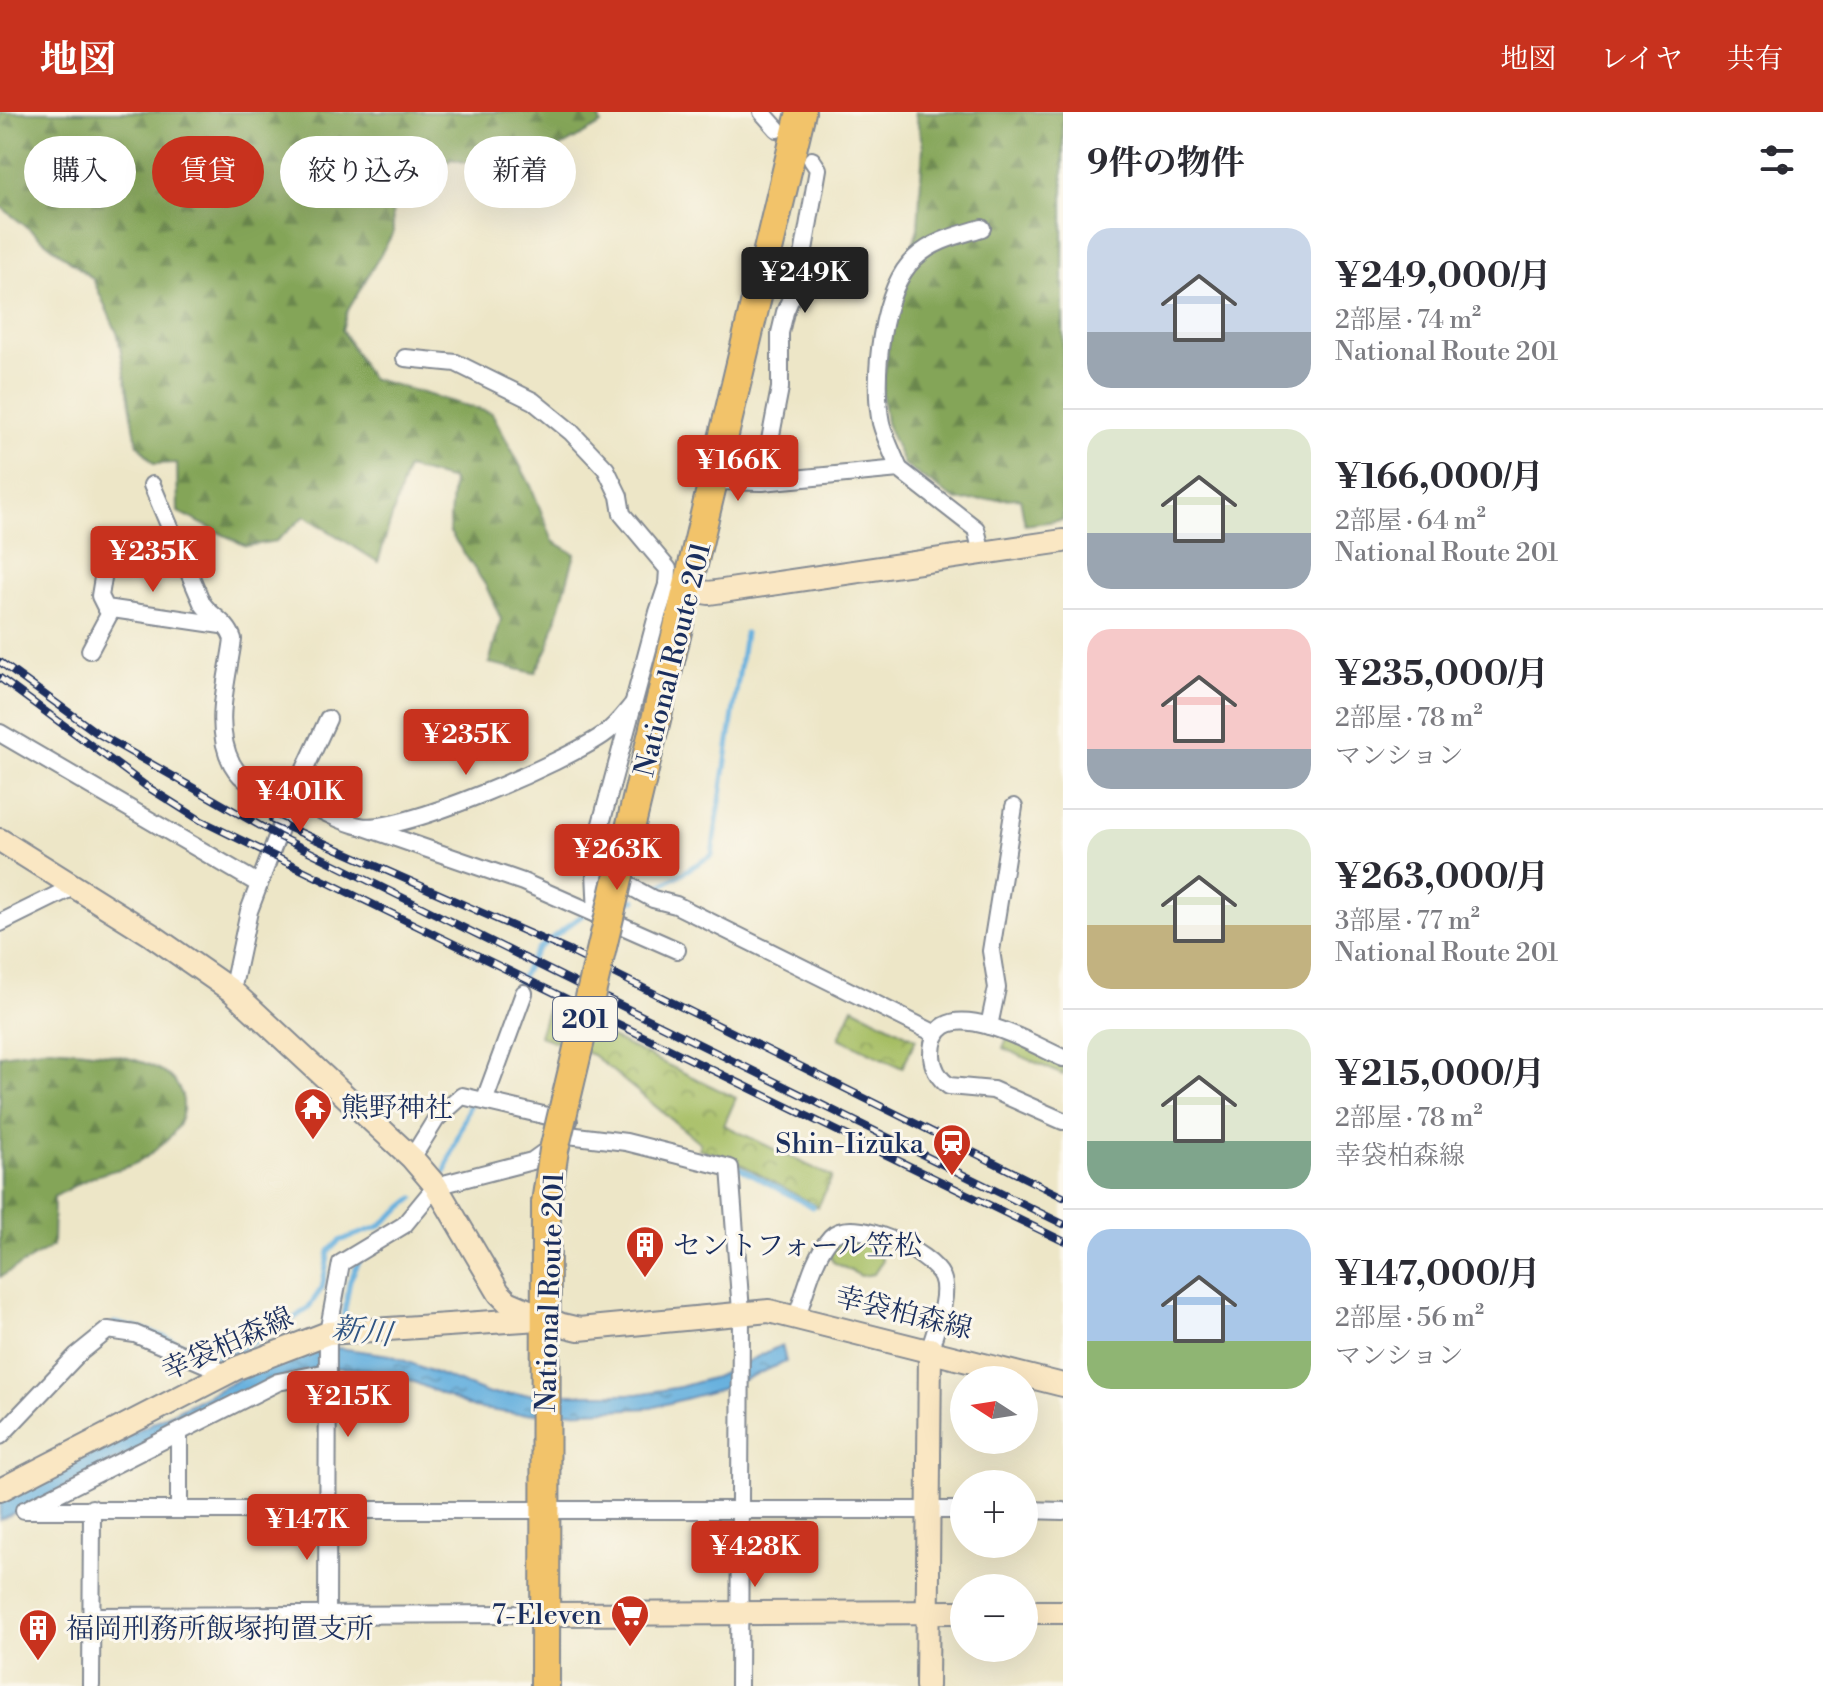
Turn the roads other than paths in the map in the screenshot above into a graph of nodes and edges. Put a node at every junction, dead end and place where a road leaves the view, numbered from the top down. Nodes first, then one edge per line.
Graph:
1 (762, 112) edge
2 (801, 112) edge
3 (777, 129) dead end
4 (812, 160) dead end
5 (982, 228) dead end
6 (405, 358) dead end
7 (899, 469) junction
8 (714, 481) junction
9 (762, 482) junction
10 (152, 485) dead end
11 (1063, 541) edge
12 (109, 542) dead end
13 (982, 553) junction
14 (678, 588) junction
15 (112, 609) junction
16 (227, 625) junction
17 (90, 650) dead end
18 (632, 705) junction
19 (328, 719) dead end
20 (0, 733) edge
21 (292, 797) junction
22 (1014, 807) dead end
23 (362, 826) junction
24 (0, 840) edge
25 (597, 868) junction
26 (259, 884) junction
27 (75, 886) junction
28 (597, 915) junction
29 (0, 923) edge
30 (677, 950) dead end
31 (232, 991) junction
32 (524, 993) dead end
33 (989, 1026) junction
34 (936, 1034) junction
35 (1063, 1058) edge
36 (485, 1099) junction
37 (1063, 1121) edge
38 (568, 1135) junction
39 (412, 1158) junction
40 (436, 1186) junction
41 (741, 1311) junction
42 (797, 1316) junction
43 (548, 1318) junction
44 (328, 1340) junction
45 (930, 1349) junction
46 (328, 1370) junction
47 (226, 1373) junction
48 (1063, 1385) edge
49 (179, 1432) junction
50 (0, 1436) edge
51 (9, 1488) edge
52 (92, 1508) junction
53 (546, 1508) junction
54 (738, 1508) junction
55 (179, 1509) junction
56 (24, 1510) junction
57 (327, 1510) junction
58 (929, 1510) junction
59 (950, 1510) edge
60 (1038, 1510) edge
61 (1063, 1511) edge
62 (738, 1612) junction
63 (928, 1612) junction
64 (950, 1612) edge
65 (1038, 1612) edge
66 (1063, 1612) edge
67 (327, 1614) junction
68 (546, 1614) junction
69 (93, 1616) junction
70 (91, 1686) edge
71 (545, 1686) edge
72 (739, 1686) edge
73 (927, 1686) edge

1 - 3 street
2 - 8 highway, National Route 201 / 201
4 - 9 street
5 - 7 street
6 - 14 street
7 - 9 street
7 - 13 street
8 - 9 street
8 - 14 highway, National Route 201 / 201
10 - 16 street
11 - 13 street
12 - 15 street
13 - 14 street
14 - 18 street
14 - 43 highway, National Route 201 / 201, bridge
15 - 16 street
15 - 17 street
16 - 21 street
18 - 23 street
18 - 25 street
19 - 21 street
20 - 26 street
21 - 23 street
21 - 26 street
22 - 33 street
23 - 28 street
24 - 27 street
25 - 28 street
25 - 34 street
26 - 31 street
27 - 29 street
27 - 31 street
28 - 30 street
31 - 39 street
32 - 36 street
33 - 34 street
33 - 35 street
34 - 37 street
36 - 38 street
36 - 39 street
38 - 40 street
38 - 41 street
39 - 40 street
40 - 43 street
40 - 44 street
41 - 42 street, 幸袋柏森線
41 - 43 street, 幸袋柏森線
41 - 54 street
42 - 45 street, 幸袋柏森線
42 - 45 street
43 - 44 street, 幸袋柏森線
43 - 53 highway, National Route 201 / 201
44 - 46 street
44 - 47 street, 幸袋柏森線
45 - 48 street, 幸袋柏森線
45 - 58 street
46 - 49 street
46 - 57 street
47 - 50 street
47 - 51 street, 幸袋柏森線
49 - 55 street
49 - 56 street
51 - 56 street
52 - 55 street
52 - 56 street
52 - 69 street
53 - 54 street
53 - 57 street
53 - 68 highway, National Route 201 / 201
54 - 58 street
54 - 62 street
55 - 57 street
57 - 67 street
58 - 59 street
58 - 63 street
60 - 61 street
62 - 63 street
62 - 68 street
62 - 72 street
63 - 64 street
63 - 73 street
65 - 66 street
67 - 68 street
67 - 69 street
68 - 71 highway, National Route 201 / 201
69 - 70 street

